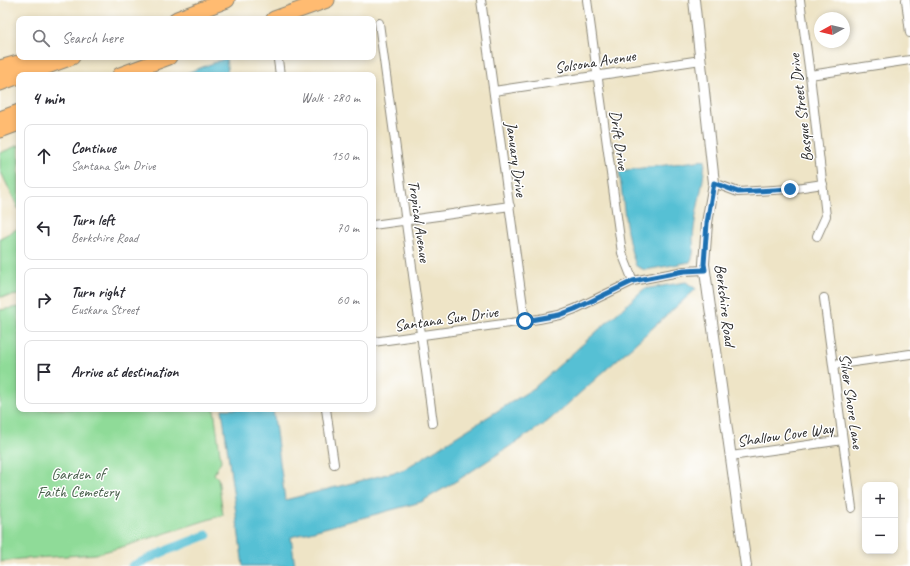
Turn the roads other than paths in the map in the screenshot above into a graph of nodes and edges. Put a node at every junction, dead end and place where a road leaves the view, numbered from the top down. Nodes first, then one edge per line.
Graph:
1 (227, 0) edge
2 (327, 0) edge
3 (481, 0) edge
4 (587, 0) edge
5 (694, 0) edge
6 (800, 0) edge
7 (906, 0) edge
8 (185, 16) edge
9 (282, 16) edge
10 (379, 23) dead end
11 (910, 33) edge
12 (29, 60) edge
13 (64, 60) edge
14 (162, 60) edge
15 (164, 60) edge
16 (278, 60) dead end
17 (701, 60) junction
18 (910, 60) edge
19 (0, 68) edge
20 (31, 72) edge
21 (128, 72) edge
22 (138, 72) edge
23 (280, 72) edge
24 (597, 75) junction
25 (810, 75) junction
26 (16, 77) edge
27 (0, 83) edge
28 (494, 91) junction
29 (16, 113) edge
30 (0, 119) edge
31 (16, 124) edge
32 (0, 130) edge
33 (714, 183) junction
34 (823, 184) junction
35 (510, 206) junction
36 (406, 220) junction
37 (376, 225) edge
38 (817, 236) dead end
39 (705, 270) junction
40 (633, 281) junction
41 (824, 298) dead end
42 (525, 321) junction
43 (421, 335) junction
44 (376, 342) edge
45 (910, 354) edge
46 (833, 365) junction
47 (326, 412) edge
48 (433, 423) dead end
49 (843, 440) junction
50 (731, 456) junction
51 (334, 464) dead end
52 (852, 508) dead end
53 (746, 566) edge

1 - 8 highway
2 - 9 highway
3 - 28 street, January Drive
4 - 24 street, Drift Drive
5 - 17 street, Berkshire Road
6 - 25 street, Basque Street Drive
7 - 11 street
10 - 36 street, Tropical Avenue
12 - 19 highway
13 - 20 highway
14 - 21 highway
15 - 22 highway
16 - 23 street
17 - 24 street, Solsona Avenue
17 - 33 street, Berkshire Road
18 - 25 street
24 - 28 street, Solsona Avenue
24 - 40 street, Drift Drive
25 - 34 street, Basque Street Drive
26 - 27 highway
28 - 35 street, January Drive
29 - 30 highway
31 - 32 highway
33 - 34 street
33 - 39 street, Berkshire Road
34 - 38 street, Basque Street Drive
35 - 36 street
35 - 42 street, January Drive
36 - 37 street
36 - 43 street, Tropical Avenue
39 - 40 street, Santana Sun Drive
39 - 50 street, Berkshire Road
40 - 42 street, Santana Sun Drive
41 - 46 street, Silver Shore Lane
42 - 43 street, Santana Sun Drive
43 - 44 street, Santana Sun Drive
43 - 48 street, Tropical Avenue
45 - 46 street
46 - 49 street, Silver Shore Lane
47 - 51 street
49 - 50 street, Shallow Cove Way
49 - 52 street, Silver Shore Lane
50 - 53 street, Berkshire Road

